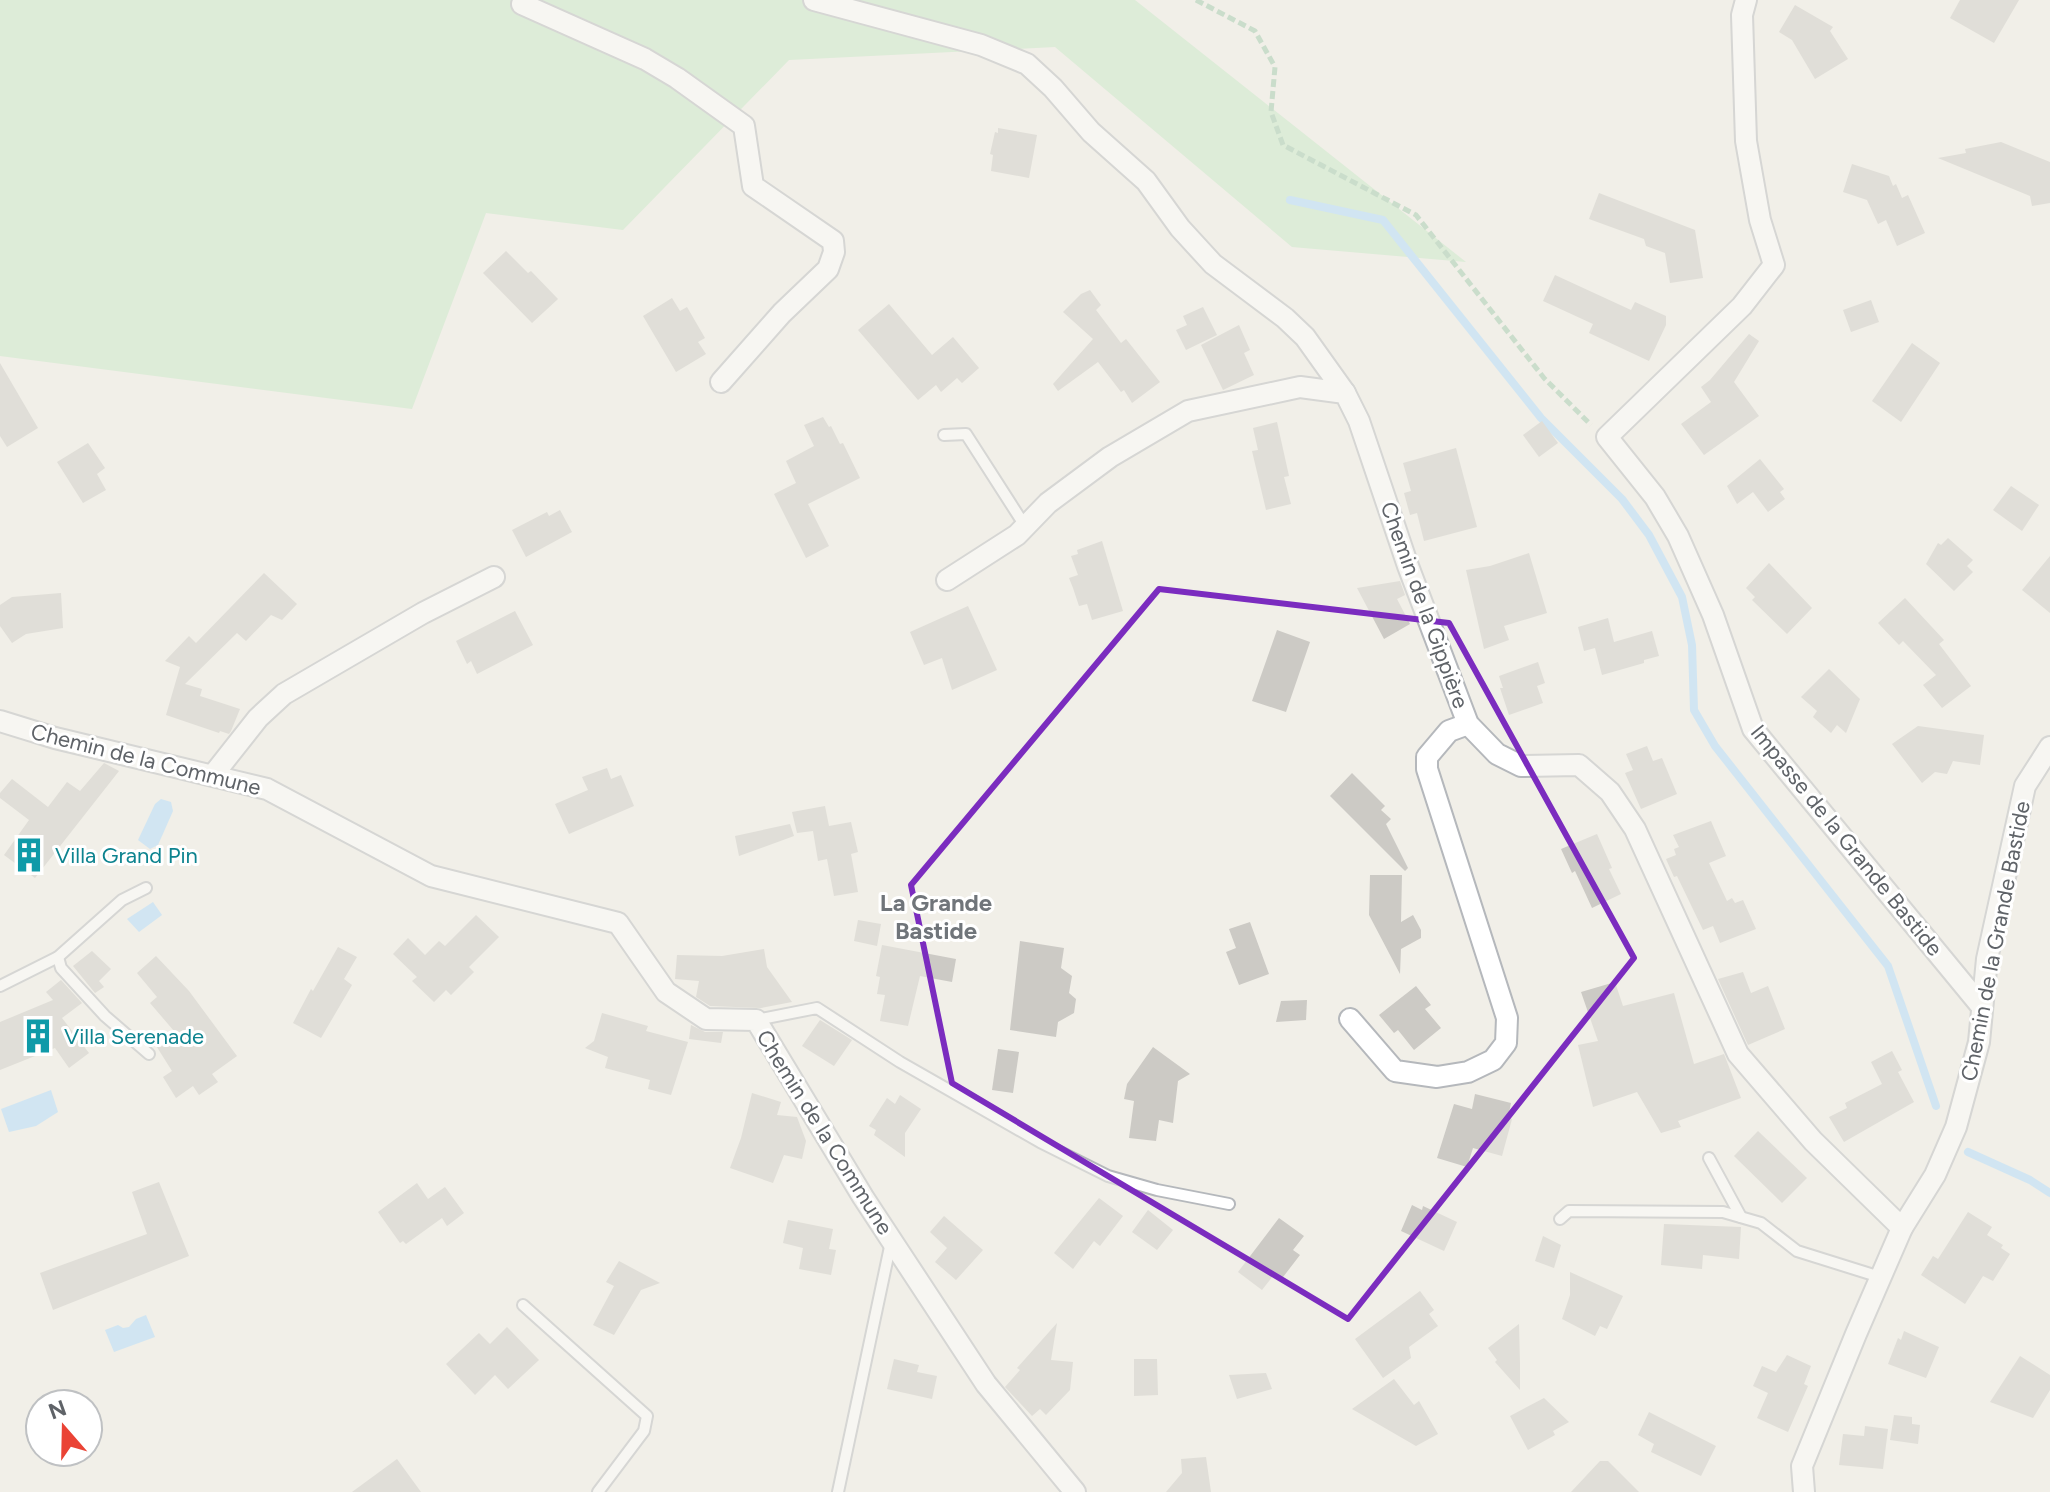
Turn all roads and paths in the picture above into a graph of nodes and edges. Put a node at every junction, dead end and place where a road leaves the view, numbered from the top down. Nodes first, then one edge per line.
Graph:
1 (524, 0) edge
2 (814, 0) edge
3 (1196, 0) edge
4 (1746, 0) edge
5 (721, 382) dead end
6 (1345, 393) junction
7 (944, 435) dead end
8 (1607, 437) junction
9 (1025, 526) junction
10 (494, 577) dead end
11 (947, 580) dead end
12 (0, 721) edge
13 (1468, 724) junction
14 (2050, 747) edge
15 (213, 775) junction
16 (146, 888) dead end
17 (58, 957) junction
18 (0, 986) edge
19 (1982, 1007) junction
20 (1350, 1019) dead end
21 (756, 1020) junction
22 (149, 1054) dead end
23 (1709, 1158) dead end
24 (1229, 1204) dead end
25 (1741, 1217) junction
26 (1560, 1219) dead end
27 (1902, 1228) junction
28 (891, 1240) junction
29 (1880, 1277) junction
30 (523, 1305) dead end
31 (598, 1492) edge
32 (838, 1492) edge
33 (1075, 1492) edge
34 (1804, 1492) edge

1 - 5 street
2 - 6 street, Chemin de la Gippière
3 - 8 path
4 - 8 street
6 - 9 street
6 - 13 street, Chemin de la Gippière
7 - 9 lane
8 - 19 street, Impasse de la Grande Bastide
9 - 11 street
10 - 15 street
12 - 15 street, Chemin de la Commune
13 - 20 street
13 - 27 street, Chemin de la Gippière
14 - 19 street, Chemin de la Grande Bastide
15 - 21 street, Chemin de la Commune
16 - 17 lane
17 - 18 lane
17 - 22 lane
19 - 27 street, Chemin de la Grande Bastide
21 - 24 lane
21 - 28 street, Chemin de la Commune
23 - 25 lane
25 - 26 lane
25 - 29 lane
27 - 29 street, Chemin de la Grande Bastide
28 - 32 lane
28 - 33 street, Chemin de la Commune
29 - 34 street, Chemin de la Grande Bastide
30 - 31 lane

